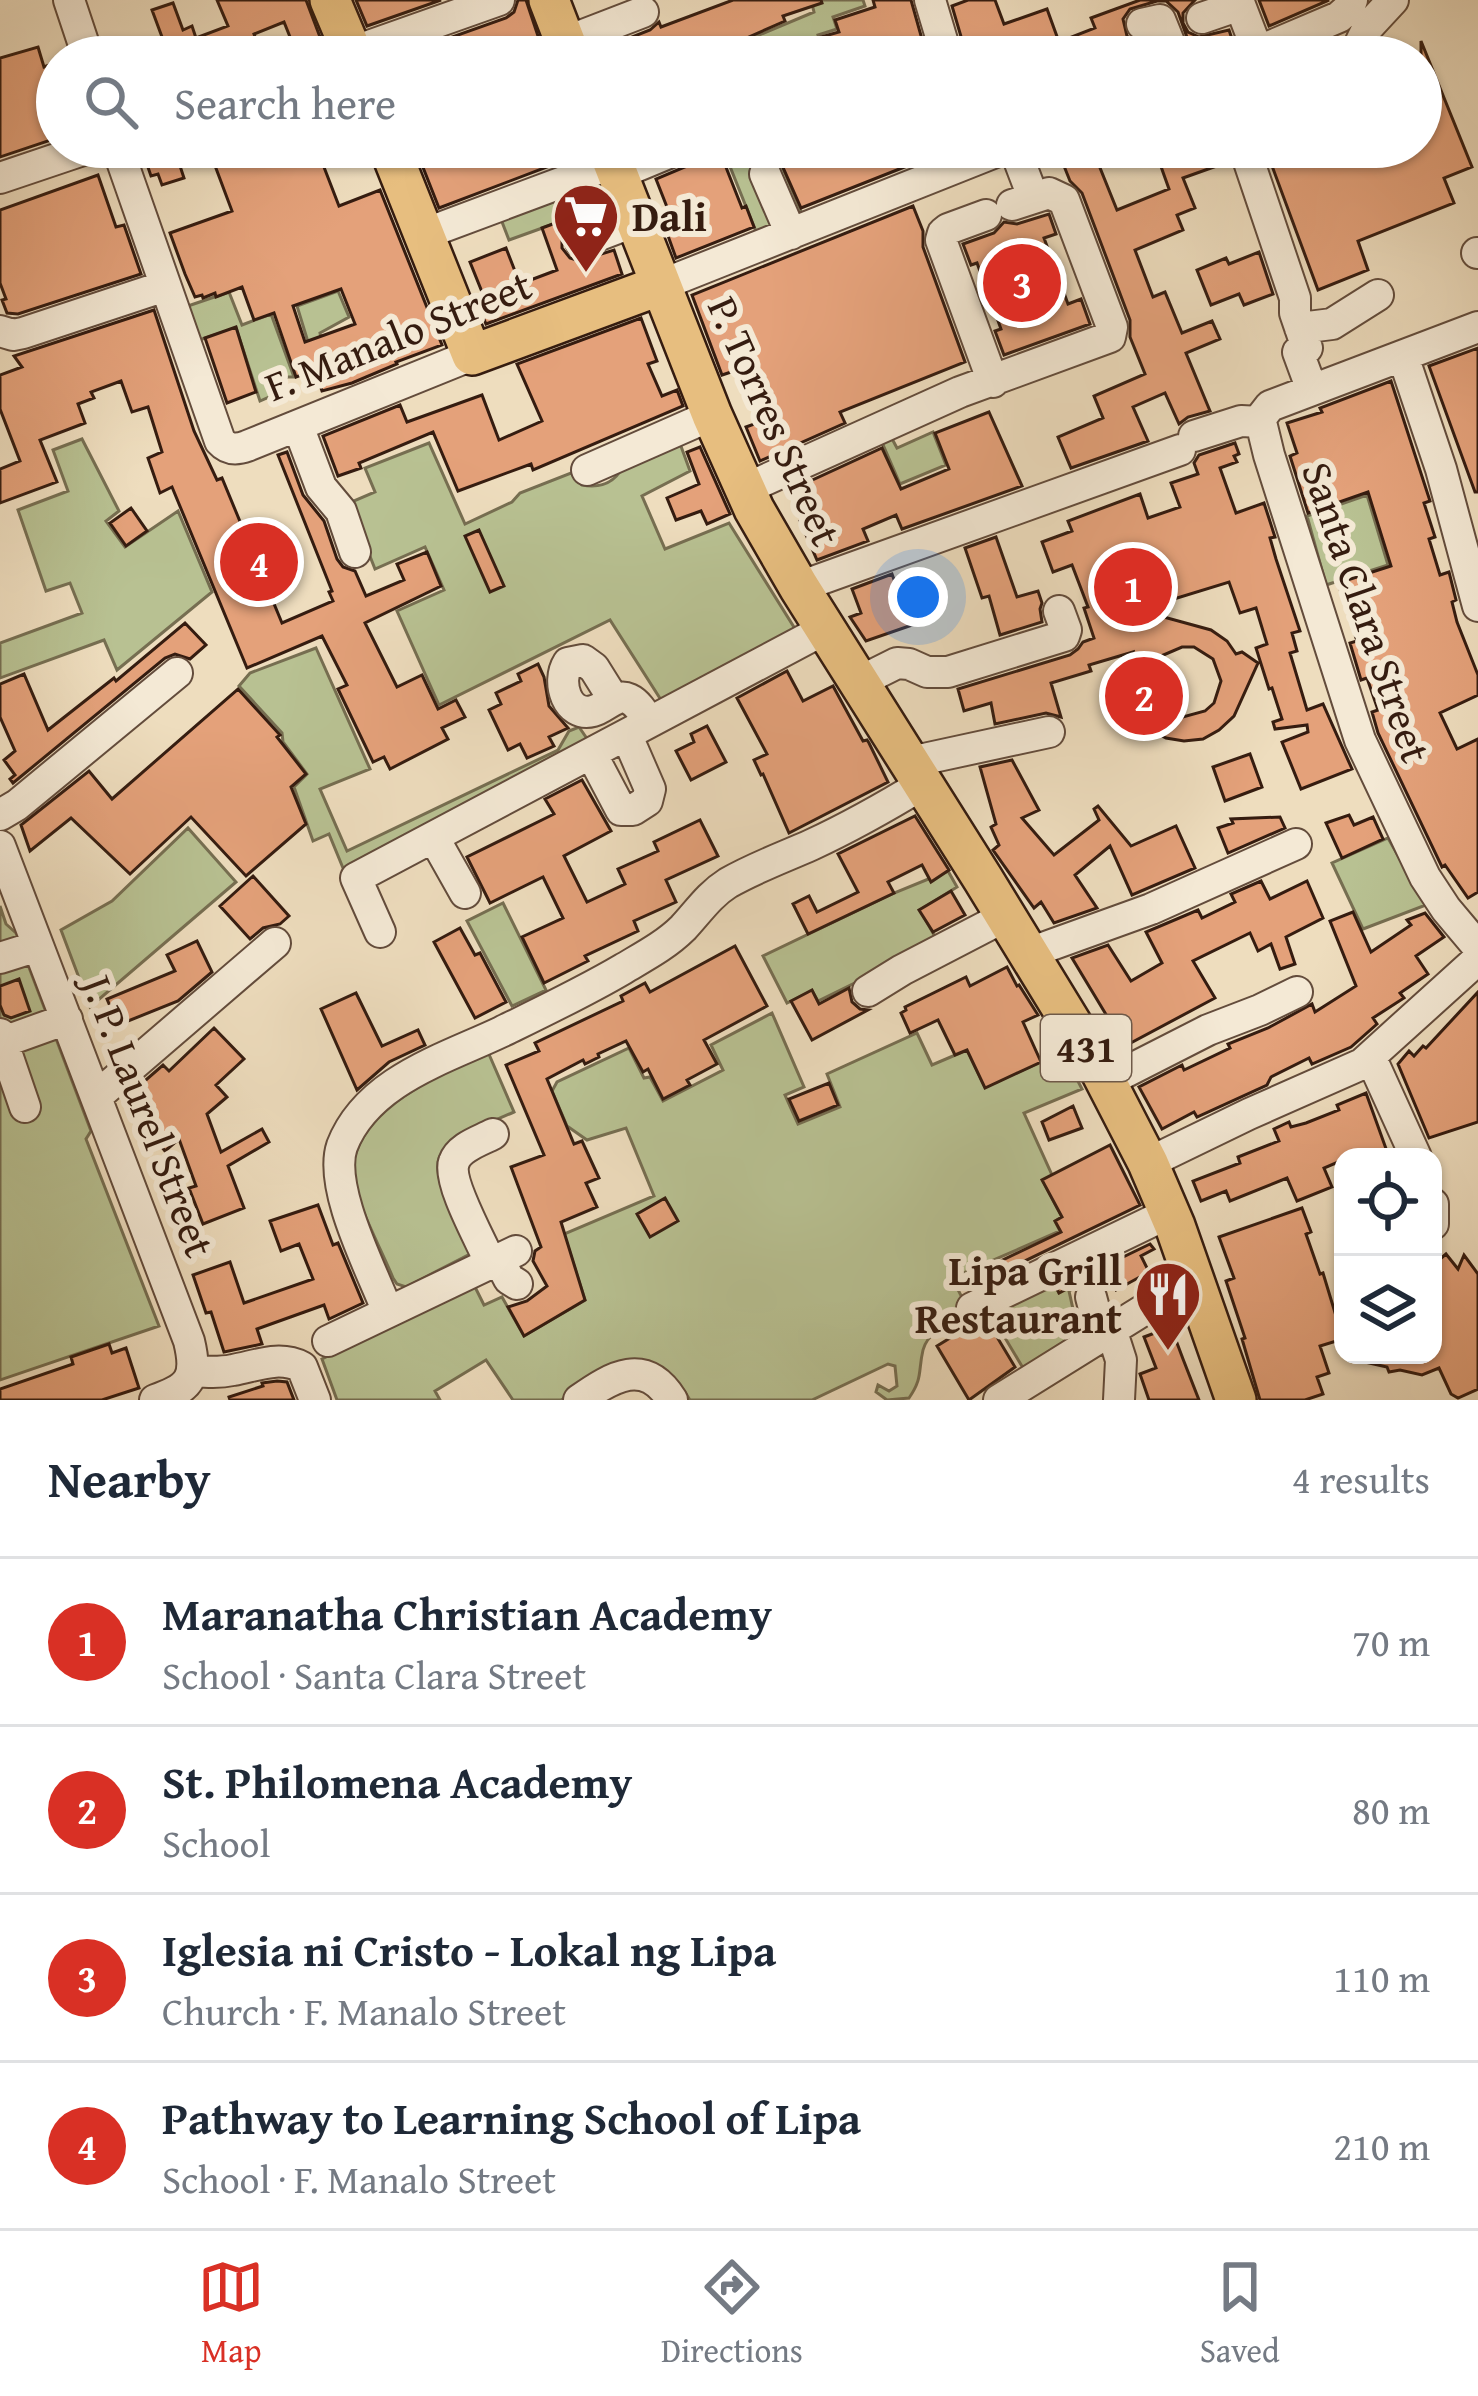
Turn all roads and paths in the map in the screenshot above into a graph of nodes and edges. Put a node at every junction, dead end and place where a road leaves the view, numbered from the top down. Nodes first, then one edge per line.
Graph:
1 (69, 0) edge
2 (330, 0) edge
3 (499, 0) edge
4 (549, 0) edge
5 (930, 0) edge
6 (1393, 0) edge
7 (1351, 4) edge
8 (643, 12) dead end
9 (1202, 18) dead end
10 (1142, 24) dead end
11 (81, 36) edge
12 (342, 36) edge
13 (402, 36) edge
14 (563, 36) edge
15 (596, 36) edge
16 (941, 36) edge
17 (1166, 36) edge
18 (1258, 36) edge
19 (1300, 36) edge
20 (1364, 36) edge
21 (36, 166) edge
22 (124, 168) edge
23 (397, 168) edge
24 (595, 168) edge
25 (616, 168) edge
26 (953, 168) edge
27 (995, 168) edge
28 (1251, 168) edge
29 (941, 173) junction
30 (765, 174) dead end
31 (0, 178) edge
32 (998, 210) junction
33 (636, 221) junction
34 (791, 234) junction
35 (424, 235) junction
36 (581, 242) dead end
37 (662, 284) junction
38 (165, 286) junction
39 (1378, 295) dead end
40 (1478, 327) edge
41 (0, 331) edge
42 (1299, 340) junction
43 (472, 355) junction
44 (1403, 356) junction
45 (993, 382) junction
46 (1312, 390) junction
47 (712, 415) junction
48 (1262, 422) junction
49 (298, 426) junction
50 (587, 470) dead end
51 (745, 489) junction
52 (1464, 494) edge
53 (355, 552) dead end
54 (799, 587) junction
55 (1478, 606) edge
56 (1059, 611) dead end
57 (825, 629) junction
58 (177, 673) dead end
59 (859, 682) junction
60 (614, 700) dead end
61 (638, 729) junction
62 (1049, 732) dead end
63 (592, 755) junction
64 (916, 773) junction
65 (0, 815) edge
66 (434, 838) junction
67 (1296, 844) dead end
68 (0, 846) edge
69 (465, 893) dead end
70 (1006, 916) junction
71 (380, 932) dead end
72 (274, 943) dead end
73 (38, 946) junction
74 (1478, 947) edge
75 (1029, 953) junction
76 (0, 958) edge
77 (1478, 959) edge
78 (868, 991) dead end
79 (1297, 992) dead end
80 (1207, 1018) dead end
81 (67, 1019) junction
82 (1, 1038) edge
83 (1371, 1058) junction
84 (1103, 1077) junction
85 (97, 1096) junction
86 (26, 1107) dead end
87 (493, 1134) dead end
88 (1412, 1148) edge
89 (1148, 1162) junction
90 (1169, 1213) junction
91 (502, 1257) junction
92 (1195, 1278) junction
93 (517, 1284) dead end
94 (1091, 1298) dead end
95 (972, 1308) dead end
96 (387, 1310) junction
97 (1110, 1330) junction
98 (328, 1341) dead end
99 (192, 1371) junction
100 (155, 1400) edge
101 (315, 1400) edge
102 (580, 1400) edge
103 (672, 1400) edge
104 (999, 1400) edge
105 (1119, 1400) edge
106 (1236, 1400) edge

1 - 11 street
2 - 12 main road
3 - 13 street
4 - 14 main road
5 - 16 street
6 - 20 street
7 - 19 street
8 - 15 street
9 - 18 street
10 - 17 street
21 - 31 street
22 - 38 street
23 - 35 main road
24 - 35 street
25 - 33 main road, P. Torres Street / 431
26 - 29 street, F. Manalo Street
27 - 32 street
28 - 42 street
29 - 32 street
29 - 34 street, F. Manalo Street
30 - 34 street
32 - 45 street
32 - 45 street
33 - 36 street
33 - 37 main road, P. Torres Street / 431
34 - 37 street, F. Manalo Street
35 - 43 main road
37 - 43 main road, F. Manalo Street
37 - 47 main road, P. Torres Street / 431
38 - 41 street
38 - 49 street, F. Manalo Street
39 - 42 street
40 - 44 street
42 - 46 street
43 - 49 street, F. Manalo Street
44 - 46 street
44 - 52 street
45 - 51 street
46 - 48 street
47 - 50 street
47 - 51 main road, P. Torres Street / 431
48 - 54 street
48 - 74 street, Santa Clara Street
49 - 53 street
51 - 54 main road, P. Torres Street / 431
52 - 55 street
54 - 57 main road, P. Torres Street / 431
56 - 59 street
57 - 59 main road, P. Torres Street / 431
57 - 61 street
58 - 65 street
59 - 64 main road, P. Torres Street / 431
60 - 61 street
61 - 63 street
61 - 63 street
62 - 64 street
63 - 66 street
64 - 70 main road, 431
64 - 96 street
66 - 69 street
66 - 71 street
67 - 75 street
68 - 73 street, J. P. Laurel Street
70 - 75 main road, 431
70 - 78 street
72 - 85 street
73 - 76 street
73 - 81 street, J. P. Laurel Street
75 - 84 main road, 431
77 - 83 street
79 - 84 street
80 - 84 street
81 - 82 street
81 - 85 street, J. P. Laurel Street
82 - 86 street
83 - 88 street
83 - 89 street
84 - 89 main road, 431
85 - 99 street, J. P. Laurel Street
87 - 91 street
89 - 90 main road, 431
90 - 92 main road, 431
90 - 95 street
91 - 93 street
91 - 96 street
92 - 97 street
92 - 106 main road, 431
94 - 97 street
96 - 98 street
97 - 104 street
97 - 105 street
99 - 100 street
99 - 101 street
102 - 103 street

